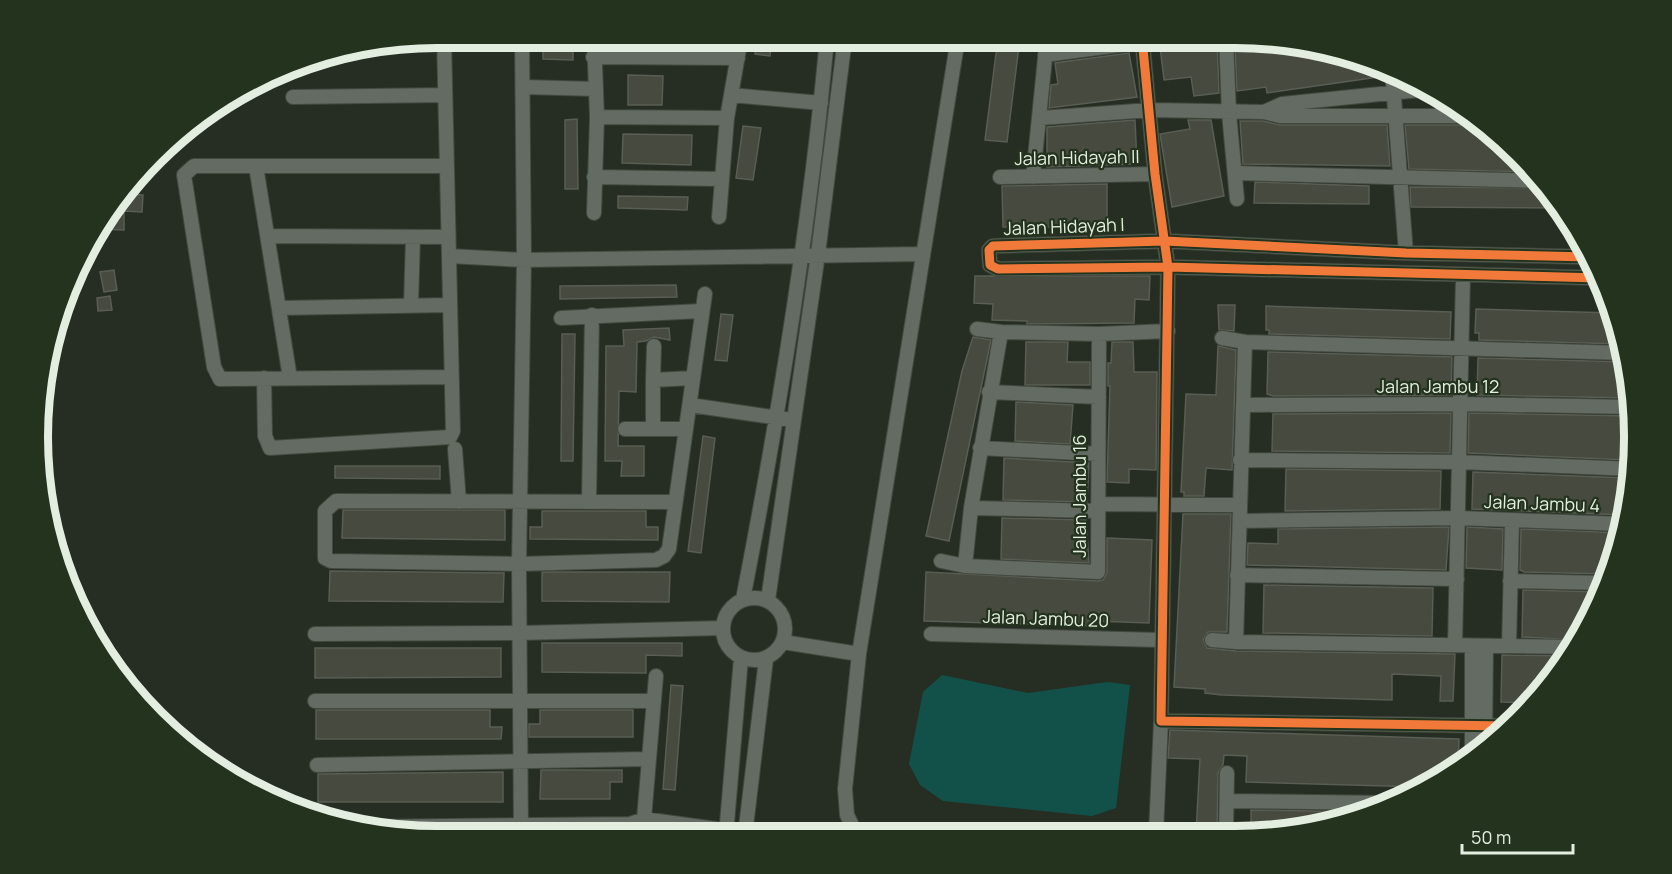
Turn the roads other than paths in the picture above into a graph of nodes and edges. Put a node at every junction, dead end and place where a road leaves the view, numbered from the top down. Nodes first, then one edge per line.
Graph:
1 (444, 48) edge
2 (522, 48) edge
3 (593, 48) edge
4 (740, 48) edge
5 (826, 48) edge
6 (844, 48) edge
7 (956, 48) edge
8 (1046, 48) edge
9 (1090, 48) edge
10 (1143, 48) edge
11 (1226, 48) edge
12 (1045, 55) junction
13 (593, 57) junction
14 (738, 58) junction
15 (1393, 82) edge
16 (524, 87) junction
17 (596, 89) junction
18 (1412, 90) edge
19 (1393, 92) junction
20 (445, 95) junction
21 (731, 96) junction
22 (293, 97) dead end
23 (821, 103) junction
24 (1150, 110) junction
25 (1264, 112) junction
26 (1229, 113) junction
27 (1396, 115) junction
28 (1454, 116) edge
29 (597, 117) junction
30 (727, 118) junction
31 (1040, 118) junction
32 (256, 166) junction
33 (446, 166) junction
34 (1236, 173) junction
35 (1155, 174) junction
36 (594, 177) junction
37 (1000, 177) dead end
38 (1033, 177) junction
39 (1402, 177) junction
40 (722, 179) junction
41 (1527, 181) edge
42 (1237, 199) dead end
43 (594, 213) dead end
44 (719, 217) dead end
45 (268, 236) junction
46 (412, 237) junction
47 (448, 237) junction
48 (1165, 241) junction
49 (1406, 253) junction
50 (800, 254) junction
51 (818, 254) junction
52 (923, 254) junction
53 (448, 256) junction
54 (1580, 257) edge
55 (524, 260) junction
56 (1168, 267) junction
57 (1462, 276) junction
58 (1590, 279) edge
59 (705, 294) dead end
60 (411, 305) junction
61 (450, 305) junction
62 (279, 308) junction
63 (701, 311) junction
64 (592, 315) junction
65 (561, 318) dead end
66 (977, 329) dead end
67 (1168, 331) junction
68 (1001, 332) junction
69 (1099, 334) junction
70 (1222, 338) dead end
71 (1245, 342) junction
72 (654, 346) dead end
73 (1461, 350) junction
74 (1615, 353) edge
75 (451, 377) junction
76 (264, 378) junction
77 (290, 378) junction
78 (693, 378) junction
79 (653, 380) junction
80 (989, 392) junction
81 (1099, 397) junction
82 (1460, 404) junction
83 (690, 405) junction
84 (1244, 405) junction
85 (1623, 407) edge
86 (778, 418) junction
87 (793, 421) junction
88 (625, 429) dead end
89 (653, 429) junction
90 (686, 429) junction
91 (980, 448) junction
92 (455, 450) dead end
93 (1098, 454) junction
94 (1240, 460) junction
95 (1459, 462) junction
96 (1622, 469) edge
97 (589, 501) junction
98 (459, 502) junction
99 (522, 502) junction
100 (675, 502) junction
101 (1240, 505) junction
102 (1165, 506) junction
103 (970, 508) junction
104 (1098, 508) junction
105 (1458, 518) junction
106 (1241, 521) junction
107 (1512, 522) junction
108 (1614, 524) edge
109 (941, 561) dead end
110 (519, 564) junction
111 (965, 566) junction
112 (1237, 575) junction
113 (1457, 579) junction
114 (1510, 581) junction
115 (1595, 583) edge
116 (743, 599) junction
117 (768, 600) junction
118 (723, 628) junction
119 (520, 633) junction
120 (315, 634) dead end
121 (931, 634) dead end
122 (1160, 640) junction
123 (1212, 640) dead end
124 (783, 642) junction
125 (1236, 642) junction
126 (1455, 645) junction
127 (1479, 646) junction
128 (1509, 646) junction
129 (1562, 647) edge
130 (859, 654) junction
131 (741, 658) junction
132 (766, 658) junction
133 (656, 676) dead end
134 (521, 700) junction
135 (315, 701) dead end
136 (654, 701) junction
137 (1161, 721) junction
138 (1479, 725) junction
139 (1495, 726) edge
140 (1482, 737) edge
141 (1475, 743) edge
142 (648, 759) junction
143 (521, 762) junction
144 (317, 765) dead end
145 (1227, 773) dead end
146 (1227, 801) junction
147 (1366, 803) edge
148 (644, 819) junction
149 (521, 826) edge
150 (642, 826) edge
151 (685, 826) edge
152 (727, 826) edge
153 (746, 826) edge
154 (852, 826) edge
155 (1156, 826) edge
156 (1227, 826) edge

1 - 20 street
2 - 16 street
3 - 13 street
4 - 14 street
5 - 23 street
6 - 51 street
7 - 52 street
8 - 12 street
9 - 12 street
10 - 24 street
11 - 26 street
12 - 31 street
13 - 14 street
13 - 17 street
14 - 21 street
15 - 19 street
16 - 17 street
16 - 55 street
17 - 29 street
18 - 19 street
19 - 25 street
19 - 27 street
20 - 22 street
20 - 33 street
21 - 23 street
21 - 30 street
23 - 50 street
24 - 26 street
24 - 31 street
24 - 35 street
25 - 26 street
25 - 27 street
26 - 34 street
27 - 28 street
27 - 39 street
29 - 30 street
29 - 36 street
30 - 40 street
31 - 38 street
32 - 33 street
32 - 45 street
32 - 76 street
33 - 47 street
34 - 39 street
34 - 42 street
35 - 38 street, Jalan Hidayah II
35 - 48 street
36 - 40 street
36 - 43 street
37 - 38 street, Jalan Hidayah II
39 - 41 street
39 - 49 street
40 - 44 street
45 - 46 street
45 - 62 street
46 - 47 street
46 - 60 street
47 - 53 street
48 - 49 street
48 - 56 street
48 - 56 street, Jalan Hidayah I
49 - 54 street
50 - 51 street
50 - 55 street
50 - 86 street
51 - 52 street
51 - 87 street
52 - 130 street
53 - 55 street
53 - 61 street
55 - 99 street
56 - 57 street
56 - 67 street
57 - 58 street
57 - 73 street
59 - 63 street
60 - 61 street
60 - 62 street
61 - 75 street
62 - 77 street
63 - 64 street
63 - 78 street
64 - 65 street
64 - 97 street
66 - 68 street
67 - 69 street
67 - 102 street
68 - 69 street
68 - 80 street
69 - 81 street, Jalan Jambu 16
70 - 71 street
71 - 73 street
71 - 84 street
72 - 79 street
73 - 74 street
73 - 82 street
75 - 76 street
75 - 77 street
76 - 77 street
78 - 79 street
78 - 83 street
79 - 89 street
80 - 81 street
80 - 91 street
81 - 93 street, Jalan Jambu 16
82 - 84 street, Jalan Jambu 12
82 - 85 street, Jalan Jambu 12
82 - 95 street
83 - 86 street
83 - 90 street
84 - 94 street
86 - 87 street
86 - 116 street
87 - 117 street
88 - 89 street
89 - 90 street
90 - 100 street
91 - 93 street
91 - 103 street
92 - 98 street
93 - 104 street, Jalan Jambu 16
94 - 95 street
94 - 101 street
95 - 96 street
95 - 105 street
97 - 99 street
97 - 100 street
98 - 99 street
98 - 110 street
99 - 110 street
100 - 110 street
101 - 102 street
101 - 106 street
102 - 104 street
102 - 122 street
103 - 104 street
103 - 111 street
104 - 111 street, Jalan Jambu 16
105 - 106 street, Jalan Jambu 4
105 - 107 street, Jalan Jambu 4
105 - 113 street
106 - 112 street
107 - 108 street, Jalan Jambu 4
107 - 114 street
109 - 111 street, Jalan Jambu 16
110 - 119 street
112 - 113 street
112 - 125 street
113 - 126 street
114 - 115 street
114 - 128 street
116 - 117 street
116 - 118 street
117 - 124 street
118 - 119 street
118 - 131 street
119 - 120 street
119 - 134 street
121 - 122 street, Jalan Jambu 20
122 - 137 street
123 - 125 street
124 - 130 street
124 - 132 street
125 - 126 street
126 - 127 street
127 - 128 street
127 - 138 street
128 - 129 street
130 - 154 street
131 - 132 street
131 - 152 street
132 - 153 street
133 - 136 street
134 - 135 street
134 - 136 street
134 - 143 street
136 - 142 street
137 - 138 street
137 - 155 street
138 - 139 street
138 - 140 street
138 - 141 street
142 - 143 street
142 - 148 street
143 - 144 street
143 - 149 street
145 - 146 street
146 - 147 street
146 - 156 street
148 - 150 street
148 - 151 street

